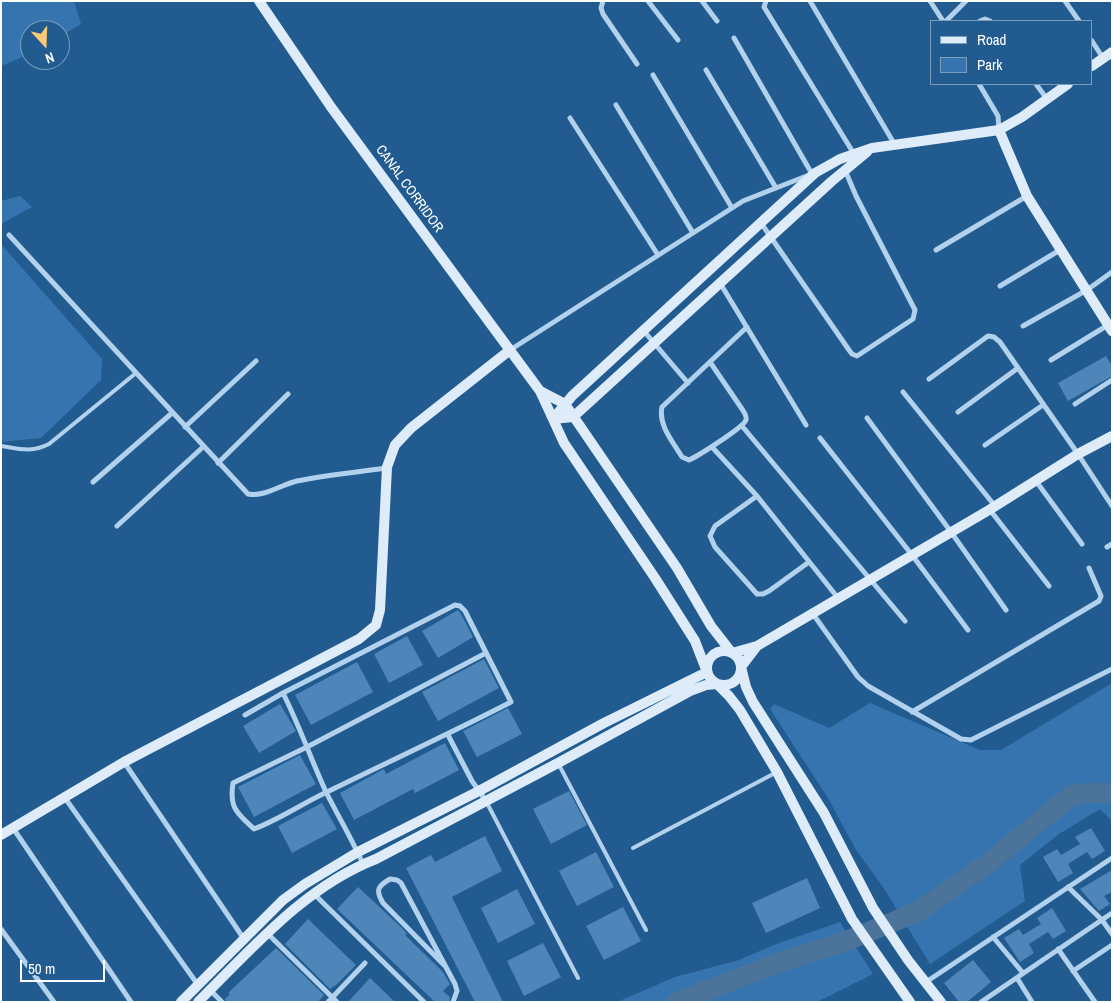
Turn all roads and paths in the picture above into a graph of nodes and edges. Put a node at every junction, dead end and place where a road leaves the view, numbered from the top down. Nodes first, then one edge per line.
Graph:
1 (259, 1) edge
2 (604, 1) edge
3 (648, 1) edge
4 (702, 1) edge
5 (766, 1) edge
6 (810, 1) edge
7 (930, 1) edge
8 (966, 1) edge
9 (1065, 1) edge
10 (943, 20) edge
11 (945, 20) edge
12 (1078, 20) edge
13 (717, 21) dead end
14 (734, 38) dead end
15 (678, 40) dead end
16 (1093, 42) edge
17 (1107, 55) edge
18 (637, 64) dead end
19 (1093, 65) edge
20 (706, 70) dead end
21 (653, 75) dead end
22 (980, 85) edge
23 (1037, 85) edge
24 (1067, 85) edge
25 (1047, 99) junction
26 (616, 105) dead end
27 (570, 118) dead end
28 (999, 130) junction
29 (895, 145) junction
30 (872, 148) junction
31 (854, 154) junction
32 (845, 170) junction
33 (813, 173) junction
34 (776, 188) junction
35 (1027, 196) junction
36 (732, 208) junction
37 (760, 223) junction
38 (693, 233) junction
39 (9, 235) dead end
40 (771, 236) junction
41 (936, 250) dead end
42 (1060, 250) junction
43 (658, 255) junction
44 (1112, 272) edge
45 (720, 283) junction
46 (1000, 286) dead end
47 (1087, 290) junction
48 (1023, 326) dead end
49 (747, 327) junction
50 (1110, 328) edge
51 (643, 330) junction
52 (655, 342) junction
53 (510, 350) junction
54 (1051, 360) dead end
55 (256, 361) dead end
56 (710, 362) junction
57 (1018, 368) junction
58 (136, 373) junction
59 (929, 379) dead end
60 (1112, 380) edge
61 (688, 383) junction
62 (540, 390) junction
63 (903, 392) dead end
64 (288, 394) dead end
65 (565, 404) junction
66 (1075, 404) dead end
67 (1043, 405) junction
68 (958, 412) dead end
69 (172, 413) junction
70 (573, 417) junction
71 (867, 418) dead end
72 (552, 419) junction
73 (806, 425) dead end
74 (742, 426) junction
75 (185, 427) junction
76 (1112, 436) edge
77 (820, 438) dead end
78 (985, 445) dead end
79 (1, 446) edge
80 (203, 447) junction
81 (712, 447) junction
82 (1078, 454) junction
83 (218, 463) junction
84 (387, 468) junction
85 (1036, 480) junction
86 (93, 482) dead end
87 (757, 496) junction
88 (1112, 506) edge
89 (992, 508) junction
90 (117, 526) dead end
91 (952, 532) junction
92 (1082, 544) dead end
93 (912, 555) junction
94 (809, 562) junction
95 (1089, 568) dead end
96 (870, 580) junction
97 (1049, 586) dead end
98 (838, 599) junction
99 (1006, 610) dead end
100 (813, 614) junction
101 (905, 621) dead end
102 (968, 630) dead end
103 (757, 646) junction
104 (486, 653) junction
105 (732, 653) junction
106 (741, 667) junction
107 (1112, 669) edge
108 (707, 672) junction
109 (717, 684) junction
110 (283, 692) junction
111 (912, 712) junction
112 (245, 715) dead end
113 (448, 735) junction
114 (307, 747) junction
115 (124, 762) junction
116 (558, 764) junction
117 (777, 772) junction
118 (479, 791) junction
119 (326, 792) junction
120 (64, 798) junction
121 (486, 801) junction
122 (13, 828) junction
123 (1, 835) edge
124 (633, 848) dead end
125 (358, 852) junction
126 (1112, 858) edge
127 (363, 864) junction
128 (1068, 888) junction
129 (296, 890) junction
130 (313, 893) junction
131 (304, 900) junction
132 (1112, 913) edge
133 (1102, 920) junction
134 (1, 929) edge
135 (646, 930) dead end
136 (268, 934) junction
137 (1112, 934) edge
138 (993, 937) junction
139 (244, 939) junction
140 (1112, 945) edge
141 (1058, 949) junction
142 (365, 963) dead end
143 (445, 966) junction
144 (1073, 971) junction
145 (1023, 973) junction
146 (578, 978) dead end
147 (1016, 978) junction
148 (926, 982) junction
149 (198, 984) junction
150 (210, 990) junction
151 (332, 997) junction
152 (54, 1002) edge
153 (131, 1002) edge
154 (181, 1002) edge
155 (198, 1002) edge
156 (222, 1002) edge
157 (328, 1002) edge
158 (337, 1002) edge
159 (424, 1002) edge
160 (453, 1002) edge
161 (910, 1002) edge
162 (941, 1002) edge
163 (981, 1002) edge
164 (1032, 1002) edge
165 (1094, 1002) edge

1 - 53 street, CANAL CORRIDOR
2 - 18 street
3 - 15 street
4 - 13 street
5 - 31 street
6 - 29 street
7 - 10 street
8 - 11 street
9 - 12 street
14 - 33 street
16 - 17 street
17 - 19 street
20 - 34 street
21 - 36 street
22 - 28 street
23 - 25 street
24 - 25 street
25 - 28 street
26 - 38 street
27 - 43 street
28 - 29 street
28 - 35 street
29 - 30 street
30 - 31 street
30 - 32 street
31 - 33 street
32 - 40 street
32 - 40 street
33 - 34 street
33 - 37 street
34 - 36 street
35 - 41 street
35 - 42 street
36 - 38 street
37 - 40 street
37 - 51 street
38 - 43 street
39 - 58 street
40 - 45 street
42 - 46 street
42 - 47 street
43 - 53 street
44 - 47 street
45 - 49 street
45 - 52 street
47 - 48 street
47 - 50 street
49 - 56 street
49 - 73 street
50 - 54 street
51 - 52 street
51 - 65 street
52 - 61 street
52 - 70 street
53 - 62 street, CANAL CORRIDOR
53 - 84 street
55 - 75 street
56 - 61 street
56 - 74 street
57 - 59 street
57 - 67 street
57 - 68 street
58 - 69 street
58 - 79 lane
60 - 66 street
61 - 81 street
62 - 65 street
62 - 72 street
63 - 89 street
64 - 83 street
65 - 70 street
65 - 72 street
67 - 78 street
67 - 82 street
69 - 75 street
69 - 86 street
70 - 72 street
70 - 105 street
71 - 91 street
72 - 108 street
74 - 81 street
74 - 96 street
75 - 80 street
76 - 82 street
77 - 93 street
80 - 83 street
80 - 90 street
81 - 87 street
82 - 85 street
82 - 88 street
83 - 84 street
84 - 115 street
85 - 89 street
85 - 92 street
87 - 94 street
87 - 94 street
89 - 91 street
89 - 97 street
91 - 93 street
91 - 99 street
93 - 96 street
93 - 102 street
94 - 98 street
95 - 111 street
96 - 98 street
96 - 101 street
98 - 100 street
100 - 103 street
100 - 111 street
103 - 105 street
103 - 106 street
104 - 110 street
104 - 113 street
104 - 114 street
105 - 106 street
105 - 108 street
106 - 109 street
106 - 148 street
107 - 111 street
108 - 109 street
108 - 118 street
109 - 116 street
109 - 117 street
110 - 112 street
110 - 114 street
113 - 118 street
113 - 119 street
114 - 119 street
114 - 119 street
115 - 120 street
115 - 139 street
116 - 121 street
116 - 135 lane
117 - 124 lane
117 - 161 street
118 - 121 street
118 - 125 street
119 - 125 street
120 - 122 street
120 - 149 street
121 - 127 street
121 - 146 lane
122 - 123 street
122 - 153 street
125 - 127 street
125 - 129 street
126 - 128 street
127 - 130 street
128 - 133 street
128 - 138 street
129 - 131 street
129 - 139 street
130 - 131 street
130 - 159 street
131 - 136 street
132 - 133 street
133 - 137 street
133 - 141 street
134 - 152 street
136 - 150 street
136 - 151 street
138 - 145 street
138 - 148 street
139 - 149 street
140 - 144 street
141 - 144 street
141 - 145 street
142 - 151 street
143 - 143 street
143 - 160 street
144 - 165 street
145 - 147 street
147 - 163 street
147 - 164 street
148 - 162 street
149 - 154 street
150 - 155 street
150 - 156 street
151 - 157 street
151 - 158 street

